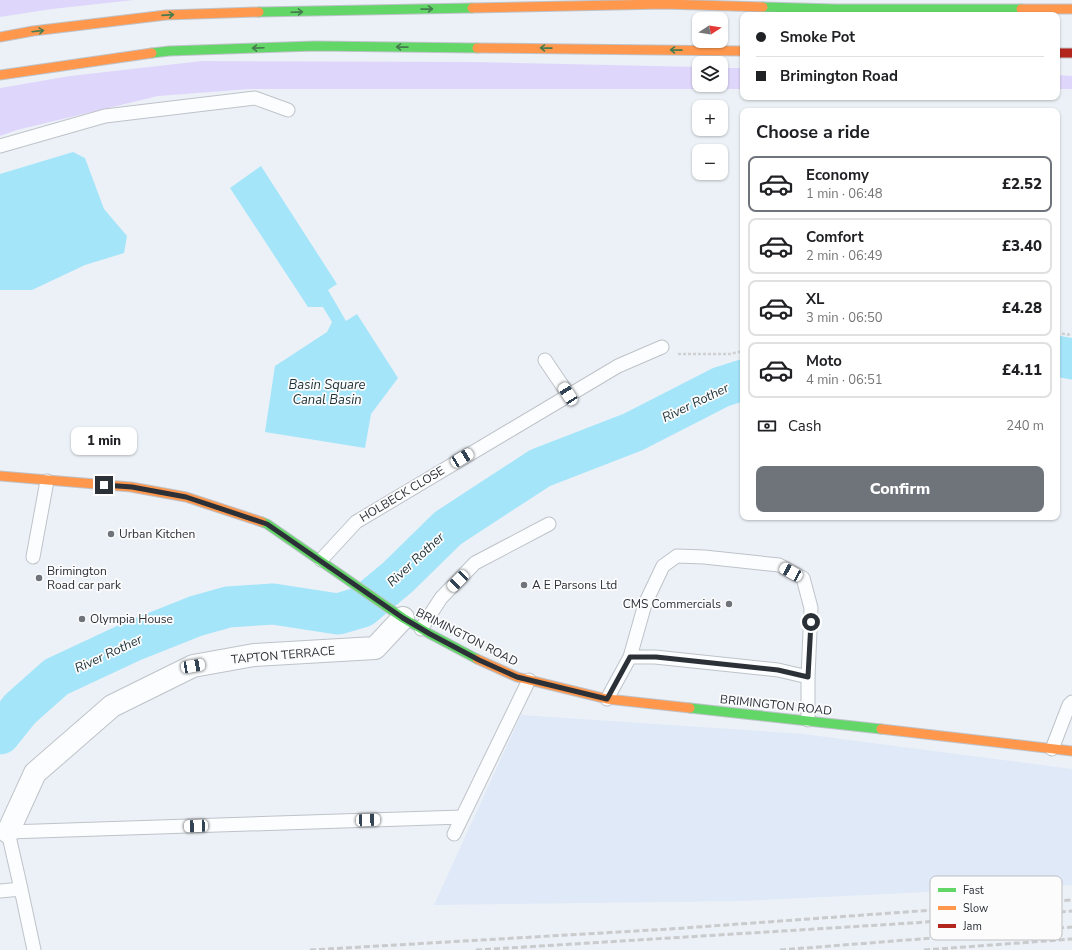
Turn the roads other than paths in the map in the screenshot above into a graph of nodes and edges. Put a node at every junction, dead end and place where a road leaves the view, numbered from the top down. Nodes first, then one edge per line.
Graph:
1 (1072, 10) edge
2 (0, 37) edge
3 (740, 51) edge
4 (1060, 53) edge
5 (1072, 53) edge
6 (0, 75) edge
7 (288, 110) dead end
8 (0, 146) edge
9 (662, 347) road end
10 (545, 360) dead end
11 (568, 394) junction
12 (0, 476) edge
13 (48, 480) junction
14 (549, 524) dead end
15 (33, 557) dead end
16 (321, 560) junction
17 (412, 624) junction
18 (630, 657) junction
19 (808, 677) junction
20 (529, 680) junction
21 (607, 699) junction
22 (1072, 702) edge
23 (808, 720) junction
24 (1052, 749) junction
25 (1072, 752) edge
26 (462, 817) junction
27 (8, 832) junction
28 (454, 834) dead end
29 (17, 889) junction
30 (0, 891) edge
31 (34, 950) edge

2 -> 1 main road
3 -> 6 main road
4 - 5 main road
7 - 8 lane
9 - 11 lane, HOLBECK CLOSE
10 - 11 lane
11 - 16 lane, HOLBECK CLOSE
12 - 13 main road, BRIMINGTON ROAD
13 - 15 lane
13 - 16 main road, BRIMINGTON ROAD
14 - 17 lane
16 - 17 main road, BRIMINGTON ROAD
17 - 20 main road, BRIMINGTON ROAD
17 - 27 street, TAPTON TERRACE
18 - 19 lane
18 - 19 lane
18 - 21 lane
19 - 23 lane
20 - 21 main road, BRIMINGTON ROAD
20 - 26 lane
21 - 23 main road, BRIMINGTON ROAD
22 - 24 lane
23 - 24 main road, BRIMINGTON ROAD
24 - 25 main road, BRIMINGTON ROAD
26 - 27 lane
26 - 28 lane
27 - 29 lane
29 - 30 lane
29 - 31 lane

